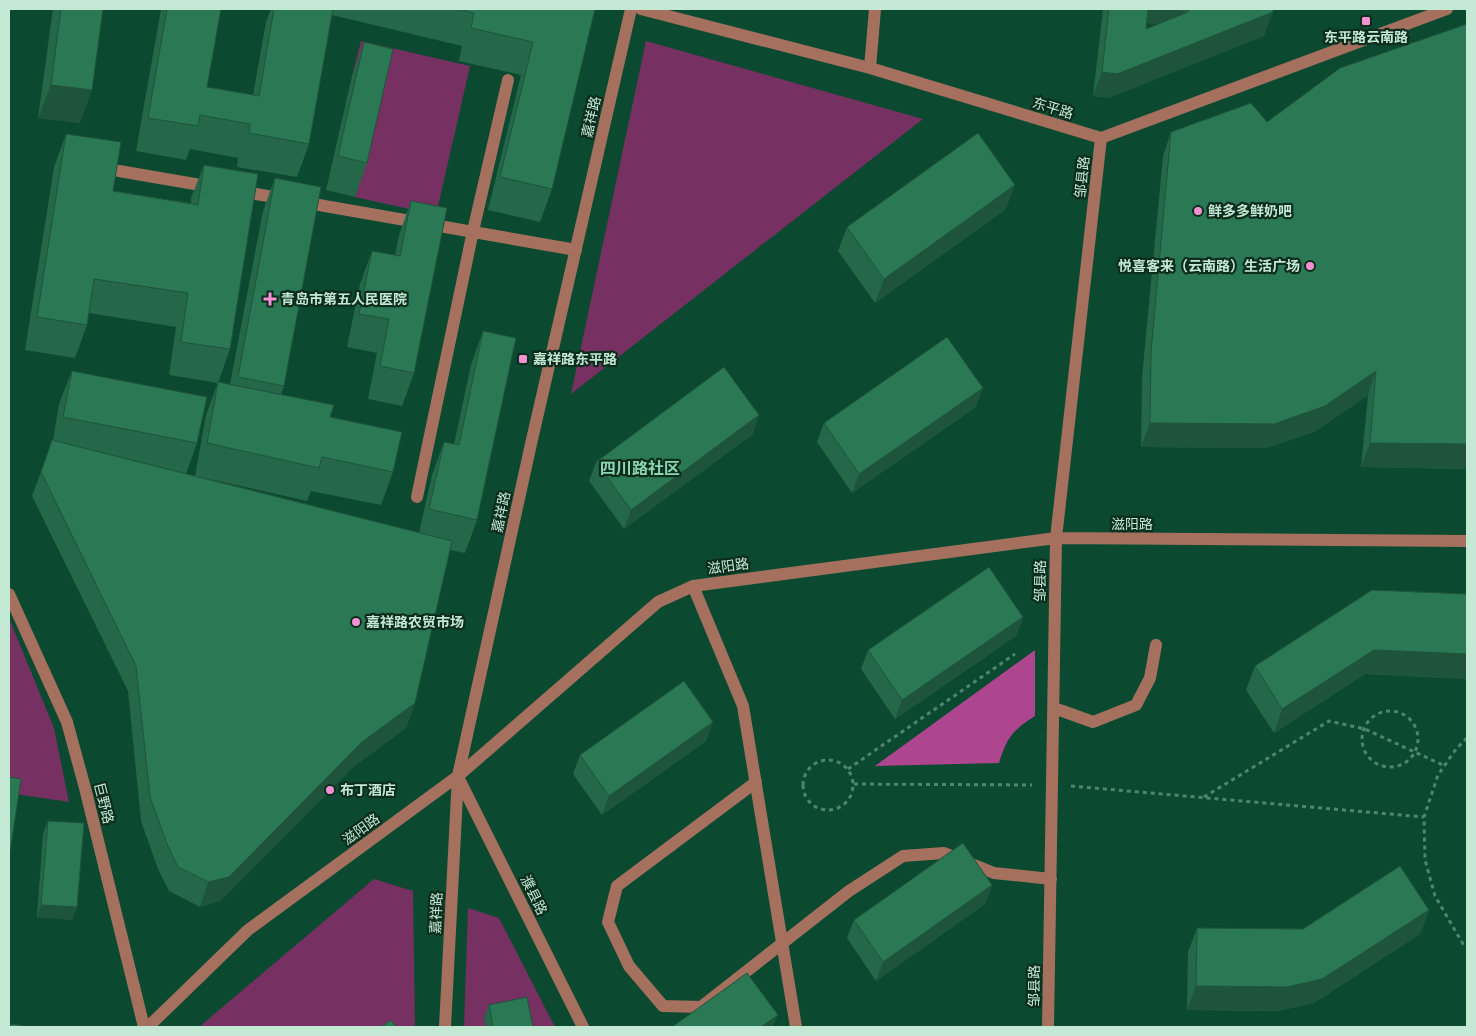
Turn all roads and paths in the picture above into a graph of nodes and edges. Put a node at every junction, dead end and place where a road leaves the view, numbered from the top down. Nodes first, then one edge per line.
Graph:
1 (630, 9) edge
2 (641, 9) edge
3 (875, 9) edge
4 (1446, 9) edge
5 (870, 68) junction
6 (508, 80) dead end
7 (1101, 138) junction
8 (119, 171) edge
9 (473, 231) junction
10 (576, 250) junction
11 (417, 497) dead end
12 (1056, 538) junction
13 (1467, 541) edge
14 (693, 586) junction
15 (9, 594) edge
16 (1156, 645) dead end
17 (1016, 654) dead end
18 (1054, 708) junction
19 (1364, 729) junction
20 (1467, 738) edge
21 (1415, 753) junction
22 (1445, 766) junction
23 (848, 769) junction
24 (458, 776) junction
25 (756, 782) junction
26 (854, 784) junction
27 (1052, 785) junction
28 (1204, 798) junction
29 (1424, 817) junction
30 (1051, 879) junction
31 (782, 943) junction
32 (1467, 947) edge
33 (146, 1027) edge
34 (445, 1027) edge
35 (583, 1027) edge
36 (796, 1027) edge
37 (1048, 1027) edge

1 - 10 street, 嘉祥路
2 - 5 street, 东平路
3 - 5 street
4 - 7 street
5 - 7 street, 东平路
6 - 9 street
7 - 12 street, 邹县路
8 - 9 street
9 - 10 street
9 - 11 street
10 - 24 street, 嘉祥路
12 - 13 street, 滋阳路
12 - 14 street, 滋阳路
12 - 18 street, 邹县路
14 - 24 street, 滋阳路
14 - 25 street
15 - 33 street, 巨野路
16 - 18 street
17 - 23 path
18 - 27 street, 邹县路
19 - 21 path
19 - 21 path
19 - 21 path
19 - 28 path
20 - 22 path
21 - 22 path
22 - 29 path
23 - 26 path
23 - 26 path
24 - 33 street, 滋阳路
24 - 34 street, 嘉祥路
24 - 35 street, 濮县路
25 - 31 street
25 - 31 street
26 - 27 path
27 - 28 path
27 - 30 street, 邹县路
28 - 29 path
29 - 32 path
30 - 31 street
30 - 37 street, 邹县路
31 - 36 street

